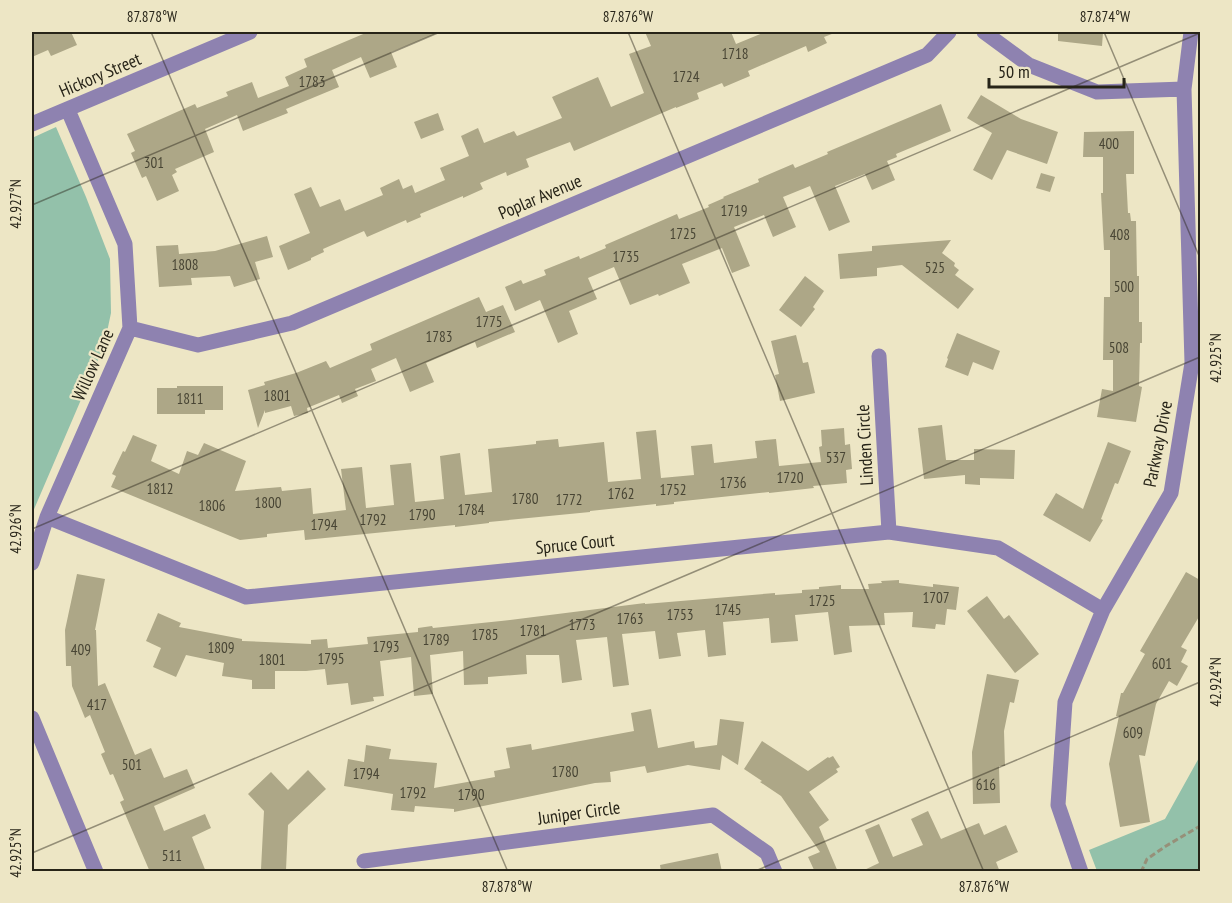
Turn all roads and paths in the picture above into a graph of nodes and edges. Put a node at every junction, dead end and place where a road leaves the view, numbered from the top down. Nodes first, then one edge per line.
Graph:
1 (250, 32) edge
2 (949, 32) edge
3 (984, 32) edge
4 (1191, 32) edge
5 (1184, 88) junction
6 (68, 110) junction
7 (32, 124) edge
8 (130, 328) junction
9 (879, 356) dead end
10 (47, 517) junction
11 (889, 532) junction
12 (32, 563) edge
13 (1103, 610) junction
14 (32, 718) edge
15 (1200, 826) edge
16 (364, 861) dead end
17 (96, 872) edge
18 (775, 872) edge
19 (1081, 872) edge
20 (1142, 872) edge

1 - 6 street, Hickory Street
2 - 8 street, Poplar Avenue
3 - 5 street
4 - 5 street, Parkway Drive
5 - 13 street, Parkway Drive
6 - 7 street, Hickory Street
6 - 8 street, Willow Lane
8 - 10 street, Willow Lane
9 - 11 street, Linden Circle
10 - 11 street, Spruce Court
10 - 12 street, Willow Lane
11 - 13 street, Spruce Court
13 - 19 street, Parkway Drive
14 - 17 street
15 - 20 path
16 - 18 street, Juniper Circle

